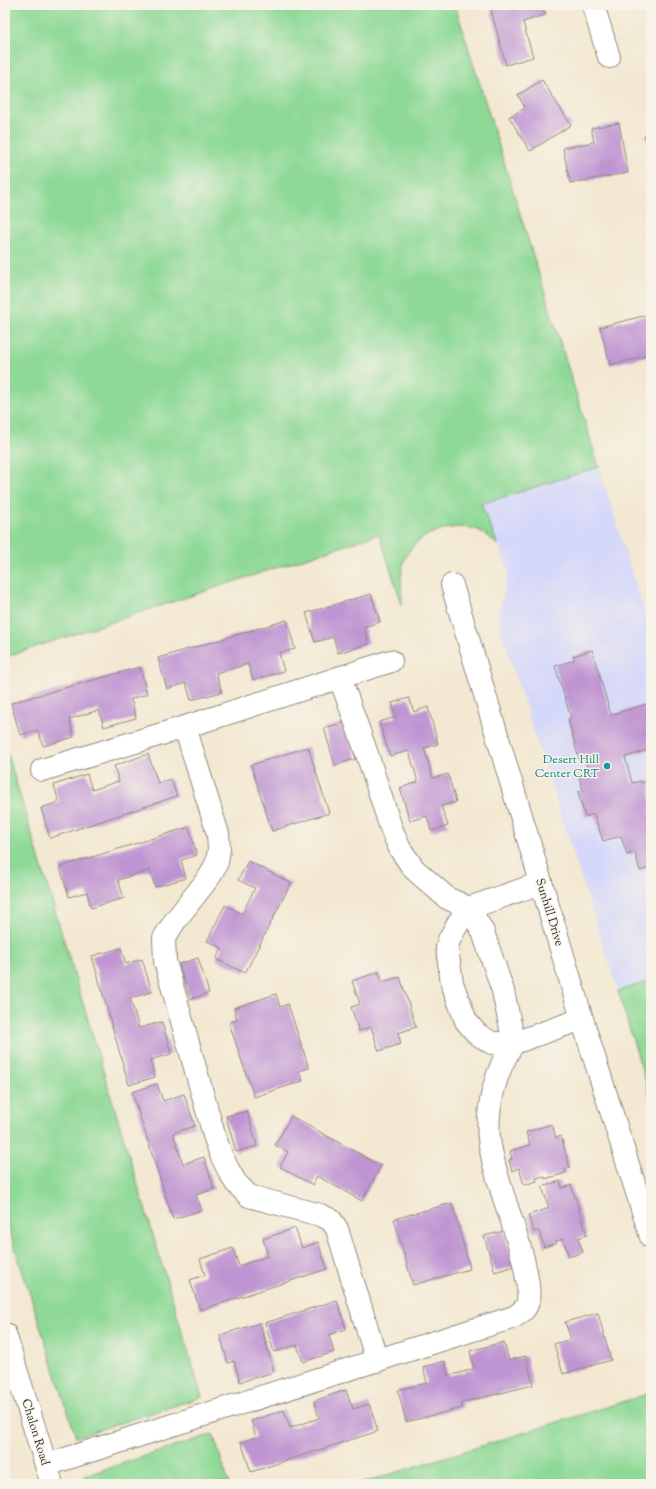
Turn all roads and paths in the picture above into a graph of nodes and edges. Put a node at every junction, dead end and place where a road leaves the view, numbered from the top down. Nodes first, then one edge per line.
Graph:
1 (593, 5) edge
2 (609, 56) dead end
3 (452, 585) dead end
4 (391, 661) dead end
5 (340, 678) junction
6 (184, 727) junction
7 (42, 770) dead end
8 (541, 883) junction
9 (469, 908) junction
10 (582, 1019) junction
11 (514, 1043) junction
12 (651, 1237) edge
13 (5, 1334) edge
14 (377, 1360) junction
15 (49, 1474) edge

1 - 2 street
3 - 8 street, Sunhill Drive
4 - 5 street
5 - 6 street
5 - 9 street
6 - 7 street
6 - 14 street
8 - 9 street
8 - 10 street, Sunhill Drive
9 - 11 street
9 - 11 street
10 - 11 street
10 - 12 street, Sunhill Drive
11 - 14 street
13 - 15 street, Chalon Road
14 - 15 street

